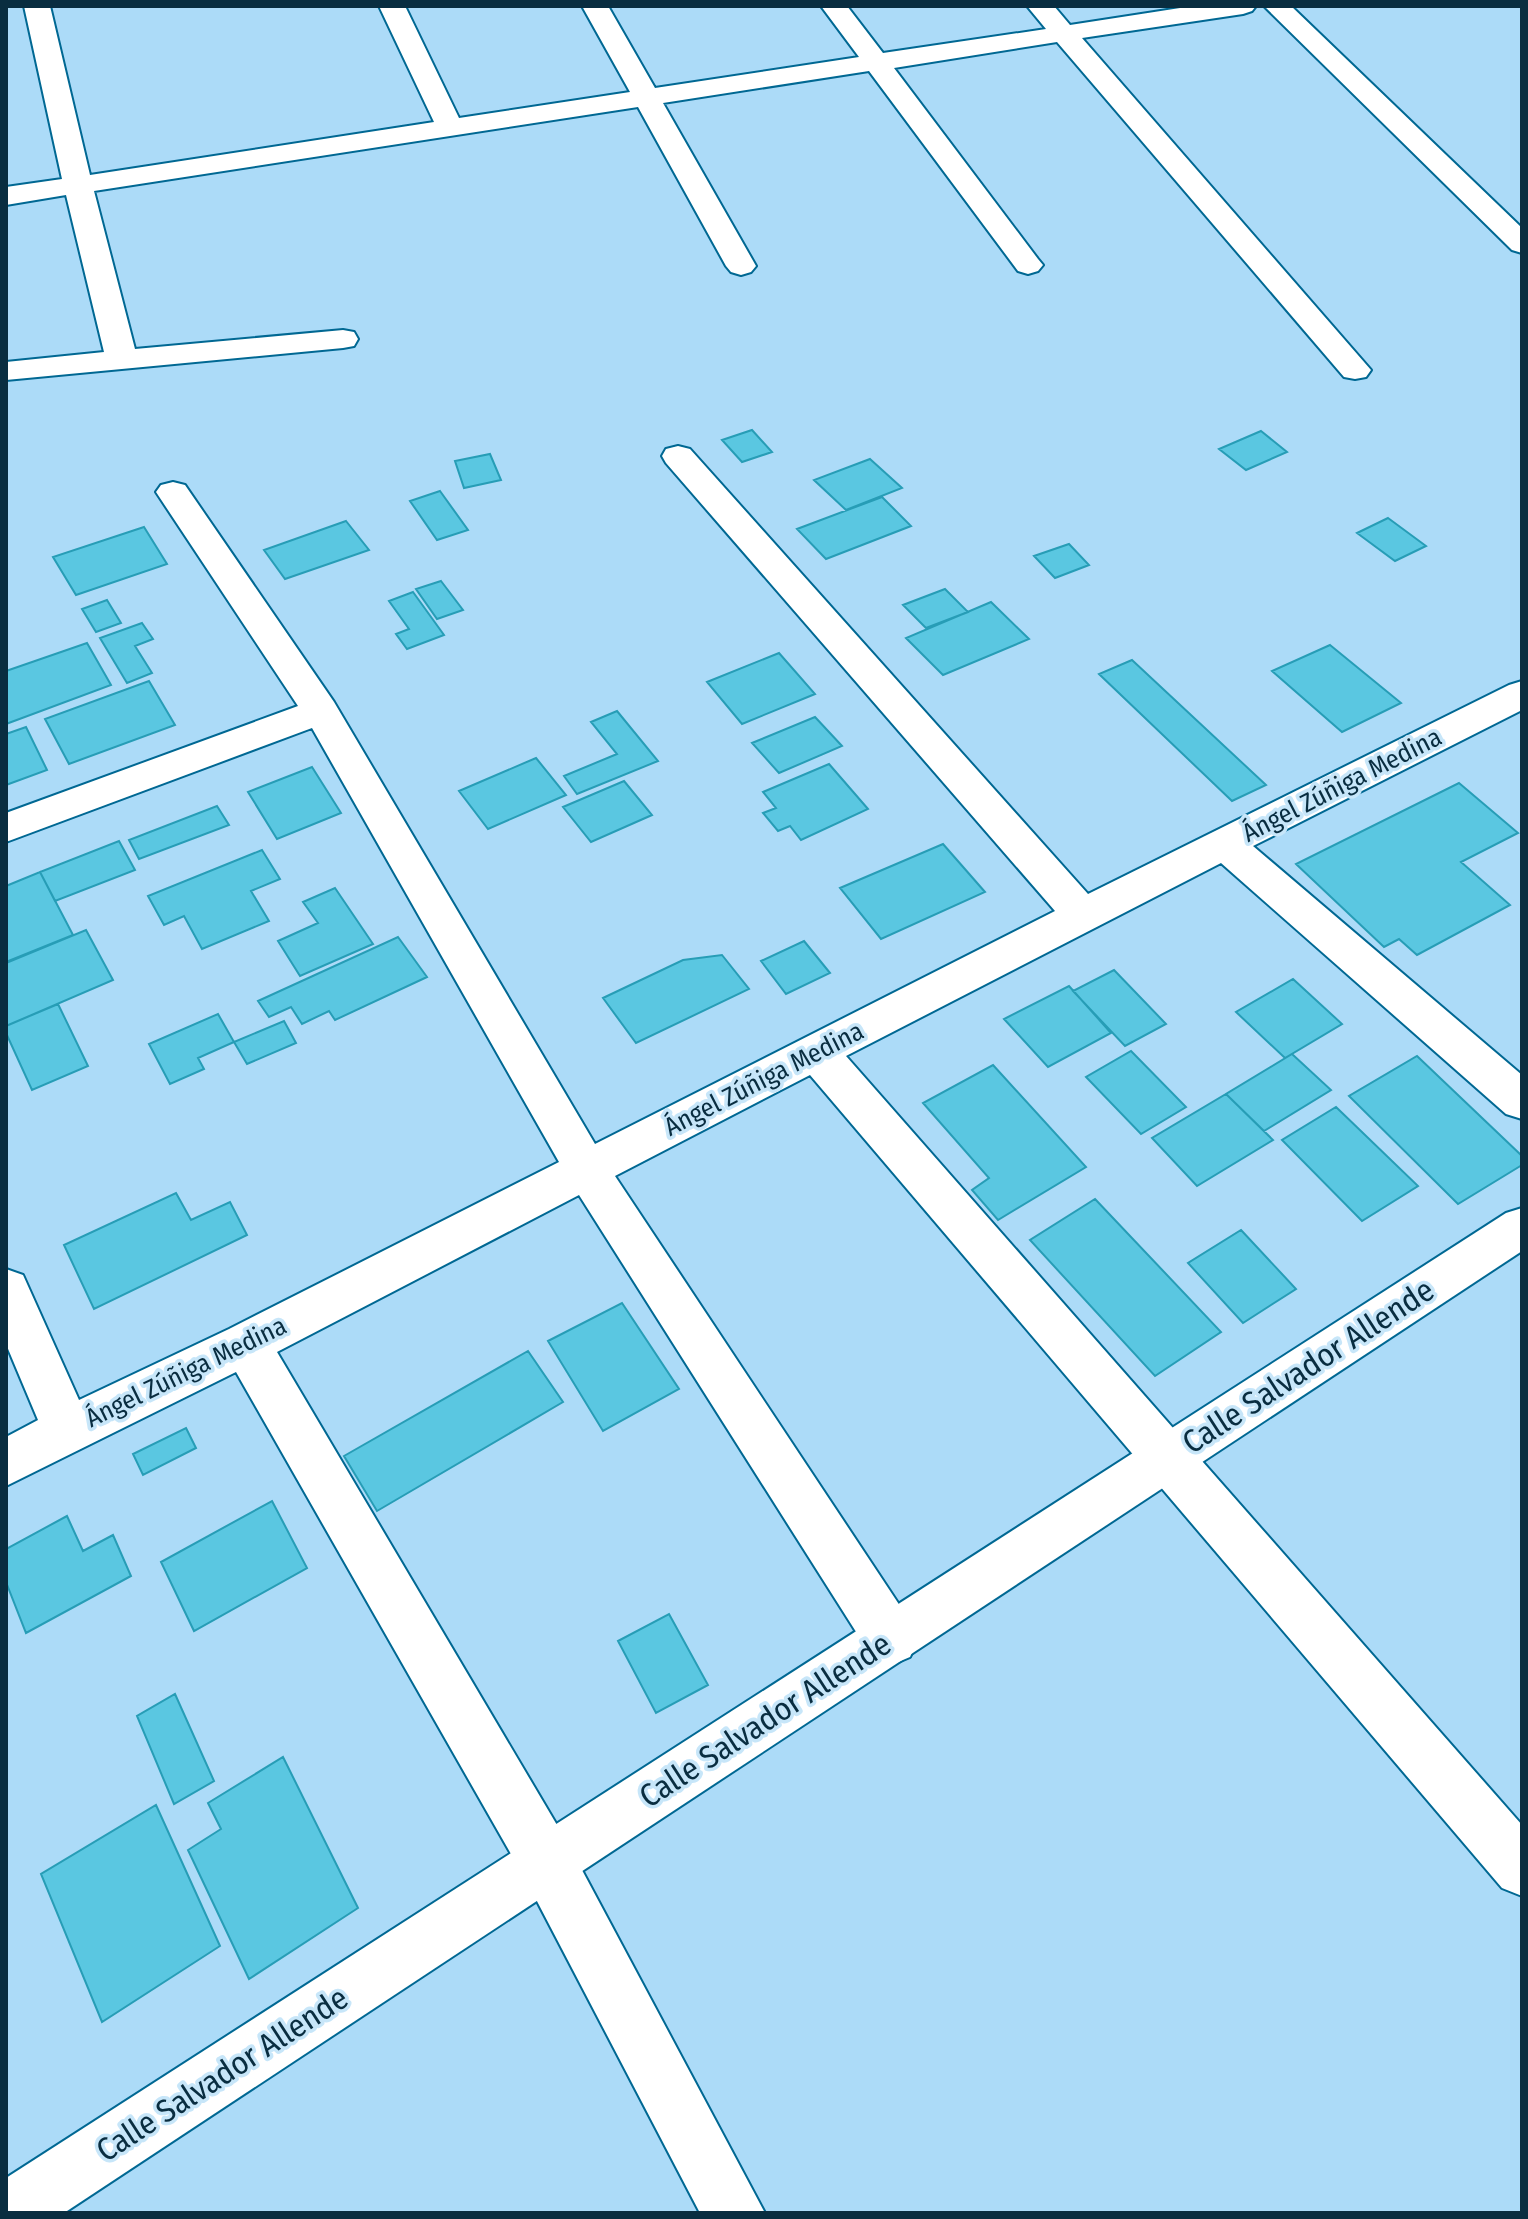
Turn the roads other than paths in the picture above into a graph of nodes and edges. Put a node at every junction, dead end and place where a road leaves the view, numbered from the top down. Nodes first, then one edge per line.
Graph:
1 (37, 6) edge
2 (392, 6) edge
3 (595, 6) edge
4 (834, 6) edge
5 (1040, 6) edge
6 (1243, 6) edge
7 (1277, 6) edge
8 (1065, 35) junction
9 (879, 64) junction
10 (647, 99) junction
11 (451, 129) junction
12 (78, 185) junction
13 (6, 196) edge
14 (1522, 244) edge
15 (1028, 265) dead end
16 (741, 266) dead end
17 (343, 339) dead end
18 (122, 360) junction
19 (1355, 370) dead end
20 (6, 371) edge
21 (678, 456) dead end
22 (173, 492) dead end
23 (1522, 694) edge
24 (321, 711) junction
25 (6, 828) edge
26 (1225, 844) junction
27 (1082, 915) junction
28 (817, 1053) junction
29 (1522, 1101) edge
30 (587, 1170) junction
31 (1522, 1227) edge
32 (6, 1289) edge
33 (246, 1344) junction
34 (67, 1430) junction
35 (1166, 1459) junction
36 (6, 1463) edge
37 (891, 1639) junction
38 (547, 1862) junction
39 (1522, 1868) edge
40 (8, 2213) edge
41 (734, 2213) edge

1 - 12 street
2 - 11 street
3 - 10 street
4 - 9 street
5 - 8 street
6 - 8 street
7 - 14 street
8 - 9 street
8 - 19 street
9 - 10 street
9 - 15 street
10 - 11 street
10 - 16 street
11 - 12 street
12 - 13 street
12 - 18 street
17 - 18 street
18 - 20 street
21 - 27 street
22 - 24 street
23 - 26 street, Ángel Zúñiga Medina
24 - 25 street
24 - 30 street
26 - 27 street, Ángel Zúñiga Medina
26 - 29 street
27 - 28 street, Ángel Zúñiga Medina
28 - 30 street, Ángel Zúñiga Medina
28 - 35 street
30 - 33 street, Ángel Zúñiga Medina
30 - 37 street
31 - 35 street, Calle Salvador Allende
32 - 34 street
33 - 34 street, Ángel Zúñiga Medina
33 - 38 street
34 - 36 street, Ángel Zúñiga Medina
35 - 37 street, Calle Salvador Allende
35 - 39 street
37 - 38 street, Calle Salvador Allende
38 - 40 street, Calle Salvador Allende
38 - 41 street

